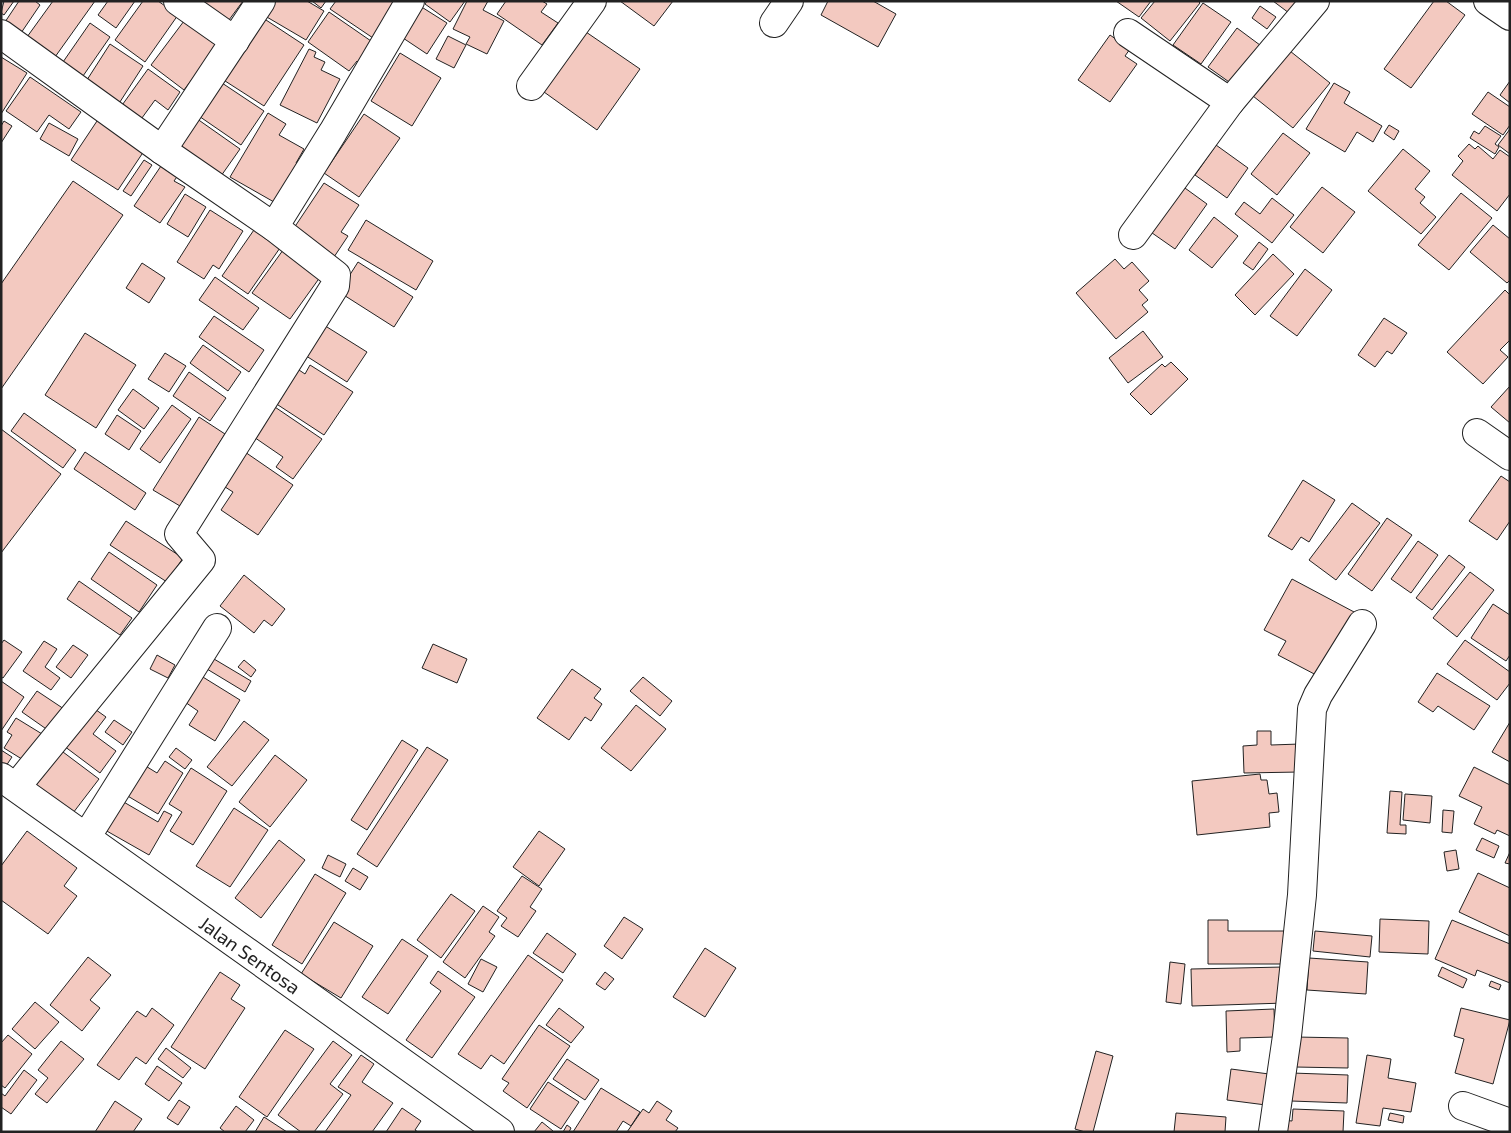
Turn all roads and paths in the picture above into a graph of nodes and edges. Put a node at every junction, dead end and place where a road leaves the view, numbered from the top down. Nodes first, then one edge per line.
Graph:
1 (178, 1) edge
2 (261, 1) edge
3 (410, 1) edge
4 (592, 1) edge
5 (1315, 1) edge
6 (1488, 1) edge
7 (1510, 16) edge
8 (1, 34) edge
9 (1128, 34) dead end
10 (235, 40) junction
11 (531, 86) dead end
12 (1230, 102) junction
13 (162, 150) junction
14 (274, 227) junction
15 (1132, 235) dead end
16 (1476, 433) dead end
17 (1510, 456) edge
18 (1362, 624) dead end
19 (216, 628) dead end
20 (9, 782) edge
21 (87, 836) junction
22 (1463, 1106) dead end
23 (1510, 1123) edge
24 (500, 1132) edge
25 (1273, 1132) edge

1 - 10 street
2 - 10 street
3 - 14 street
4 - 11 street
5 - 12 street
6 - 7 street
8 - 13 street
9 - 12 street
10 - 13 street
12 - 15 street
13 - 14 street
14 - 20 street
16 - 17 street
18 - 25 street
19 - 21 street
20 - 21 street, Jalan Sentosa
21 - 24 street, Jalan Sentosa
22 - 23 street

